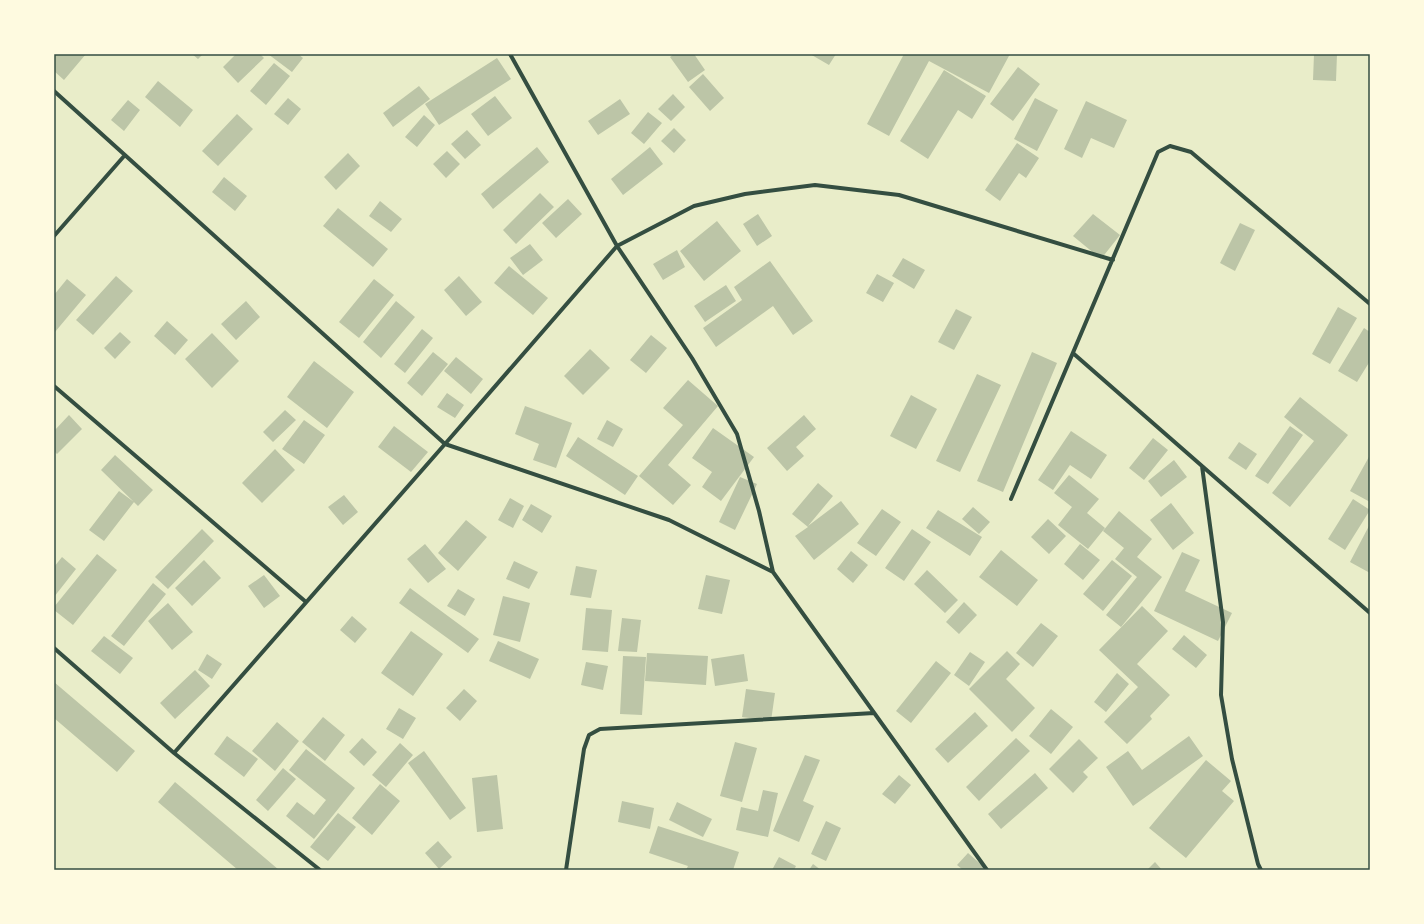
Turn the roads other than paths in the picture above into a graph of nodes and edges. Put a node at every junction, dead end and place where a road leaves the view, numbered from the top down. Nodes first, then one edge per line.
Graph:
1 (510, 54) edge
2 (54, 91) edge
3 (125, 156) junction
4 (54, 236) edge
5 (617, 246) junction
6 (1113, 260) junction
7 (1370, 304) edge
8 (1074, 354) junction
9 (54, 386) edge
10 (445, 444) junction
11 (1202, 466) junction
12 (1011, 499) dead end
13 (772, 572) junction
14 (306, 602) junction
15 (1370, 613) edge
16 (54, 648) edge
17 (874, 713) junction
18 (174, 752) junction
19 (320, 870) edge
20 (566, 870) edge
21 (986, 870) edge
22 (1261, 870) edge

1 - 5 street
2 - 3 street
3 - 4 street
3 - 10 street
5 - 6 street
5 - 10 street
5 - 13 street
6 - 7 street
6 - 8 street
8 - 11 street
8 - 12 street
9 - 14 street
10 - 13 street
10 - 14 street
11 - 15 street
11 - 22 street
13 - 17 street
14 - 18 street
16 - 18 street
17 - 20 street
17 - 21 street
18 - 19 street

